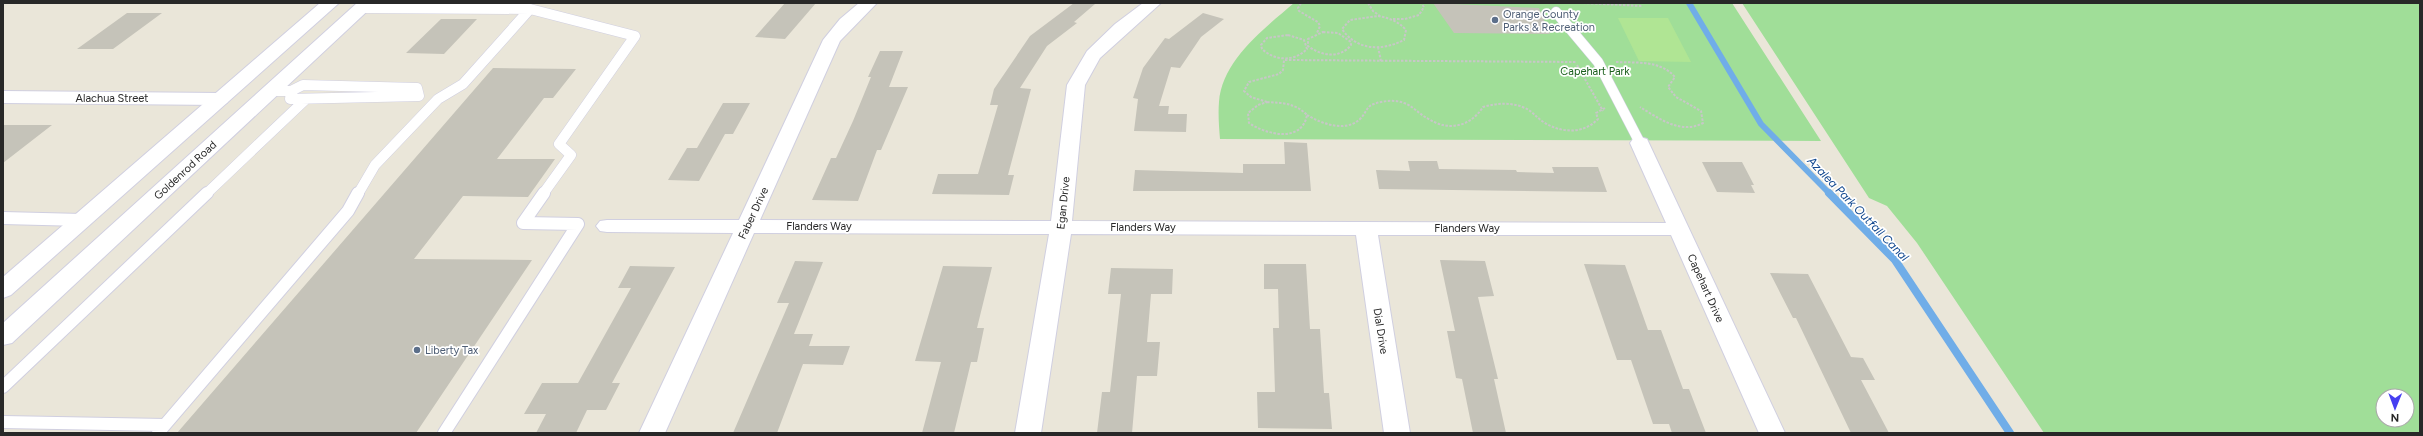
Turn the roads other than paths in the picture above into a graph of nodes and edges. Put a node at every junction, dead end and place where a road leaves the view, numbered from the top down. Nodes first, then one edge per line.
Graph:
1 (330, 3) edge
2 (869, 3) edge
3 (1153, 3) edge
4 (364, 6) edge
5 (530, 8) junction
6 (1556, 12) dead end
7 (308, 22) junction
8 (330, 86) junction
9 (280, 89) junction
10 (419, 96) junction
11 (3, 97) edge
12 (220, 99) junction
13 (311, 99) junction
14 (438, 99) junction
15 (1640, 143) joint
16 (188, 168) junction
17 (6, 220) edge
18 (82, 220) junction
19 (607, 226) dead end
20 (747, 226) junction
21 (1061, 227) junction
22 (1366, 228) junction
23 (1679, 229) junction
24 (3, 290) edge
25 (3, 337) edge
26 (3, 387) edge
27 (3, 422) edge
28 (162, 429) edge
29 (444, 433) edge
30 (652, 433) edge
31 (1028, 433) edge
32 (1397, 433) edge
33 (1772, 433) edge

1 - 7 main road
2 - 20 street, Faber Drive
3 - 21 street, Egan Drive
4 - 5 lane
4 - 9 main road, Goldenrod Road
5 - 14 lane
5 - 29 lane
6 - 15 lane
7 - 9 main road
7 - 12 main road
8 - 9 lane
8 - 10 lane
8 - 13 lane
9 - 13 lane
9 - 16 main road, Goldenrod Road
10 - 13 lane
10 - 14 lane
11 - 12 street, Alachua Street
12 - 16 main road
12 - 18 main road
13 - 26 lane
14 - 28 lane
15 - 23 street, Capehart Drive
16 - 25 main road, Goldenrod Road
17 - 18 lane
18 - 24 main road
19 - 20 street, Flanders Way
20 - 21 street, Flanders Way
20 - 30 street, Faber Drive
21 - 22 street, Flanders Way
21 - 31 street, Egan Drive
22 - 23 street, Flanders Way
22 - 32 street, Dial Drive
23 - 33 street, Capehart Drive
27 - 28 lane

